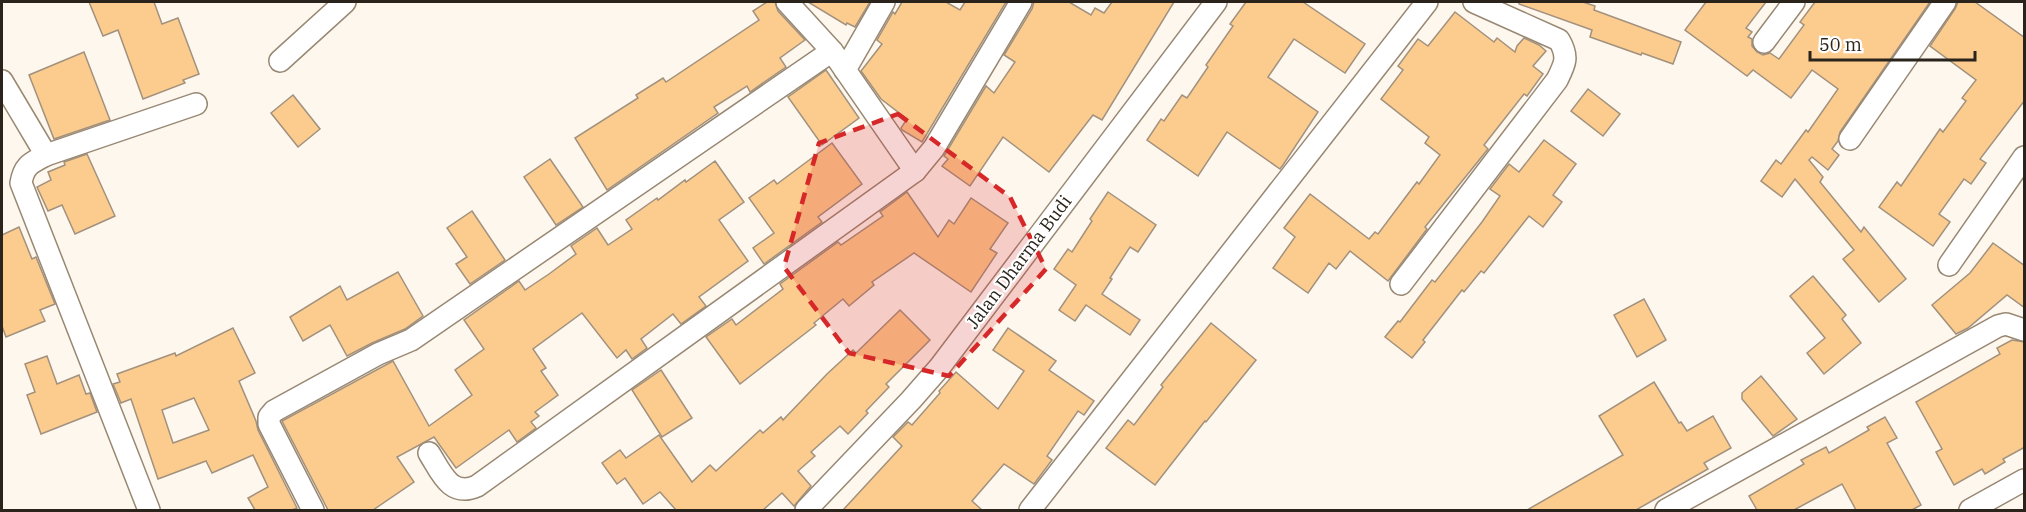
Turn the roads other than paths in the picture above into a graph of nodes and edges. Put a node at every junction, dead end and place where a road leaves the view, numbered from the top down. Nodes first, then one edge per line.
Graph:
1 (345, 2) edge
2 (787, 2) edge
3 (884, 2) edge
4 (1021, 2) edge
5 (1216, 2) edge
6 (1427, 2) edge
7 (1474, 2) edge
8 (1794, 2) edge
9 (1945, 2) edge
10 (1764, 42) dead end
11 (832, 51) junction
12 (280, 61) dead end
13 (845, 70) junction
14 (2, 81) edge
15 (196, 104) dead end
16 (1850, 140) dead end
17 (46, 155) junction
18 (2025, 157) edge
19 (915, 171) junction
20 (1949, 265) dead end
21 (1401, 284) dead end
22 (2025, 330) edge
23 (429, 453) dead end
24 (2025, 480) edge
25 (149, 510) edge
26 (313, 510) edge
27 (806, 510) edge
28 (1030, 510) edge
29 (1666, 510) edge
30 (1970, 510) edge

1 - 12 street
2 - 11 street
3 - 13 street
4 - 19 street
5 - 27 street, Jalan Dharma Budi
6 - 28 street
7 - 21 street
8 - 10 street
9 - 16 street
11 - 13 street
11 - 26 street
13 - 19 street
14 - 17 street
15 - 17 street
17 - 25 street
18 - 20 street
19 - 23 street
22 - 29 street
24 - 30 street

